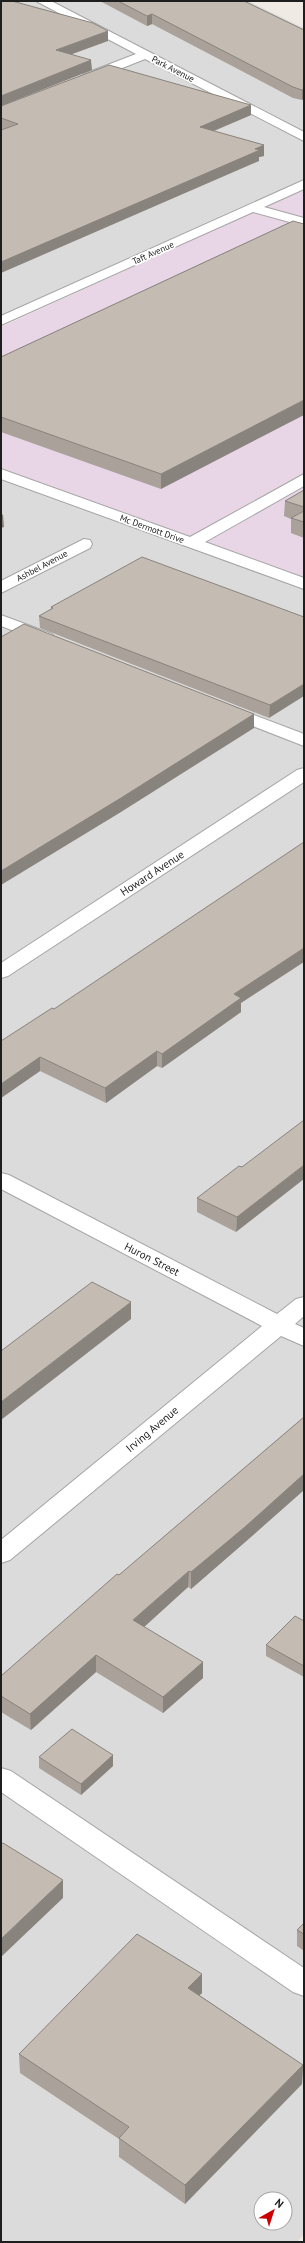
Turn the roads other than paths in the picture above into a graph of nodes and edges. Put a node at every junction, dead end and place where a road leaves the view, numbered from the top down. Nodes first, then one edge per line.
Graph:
1 (42, 1) edge
2 (145, 55) junction
3 (75, 82) edge
4 (304, 136) edge
5 (304, 184) edge
6 (289, 191) junction
7 (304, 195) edge
8 (252, 208) junction
9 (304, 222) edge
10 (1, 321) edge
11 (1, 474) edge
12 (304, 479) edge
13 (190, 543) junction
14 (84, 544) dead end
15 (304, 584) edge
16 (1, 588) edge
17 (1, 620) edge
18 (60, 643) edge
19 (208, 702) edge
20 (304, 740) edge
21 (304, 774) edge
22 (1, 972) edge
23 (1, 1180) edge
24 (304, 1304) edge
25 (279, 1325) junction
26 (304, 1338) edge
27 (1, 1554) edge
28 (1, 1778) edge
29 (304, 1984) edge

1 - 2 street, Park Avenue
2 - 3 street
2 - 4 street, Park Avenue
5 - 6 street, Taft Avenue
6 - 7 street
6 - 8 street, Taft Avenue
8 - 9 street
8 - 10 street, Taft Avenue
11 - 13 street, Mc Dermott Drive
12 - 13 street
13 - 15 street, Mc Dermott Drive
14 - 16 street, Ashbel Avenue
17 - 18 street
19 - 20 street
21 - 22 street, Howard Avenue
23 - 25 street, Huron Street
24 - 25 street, Irving Avenue
25 - 26 street, Huron Street
25 - 27 street, Irving Avenue
28 - 29 street

